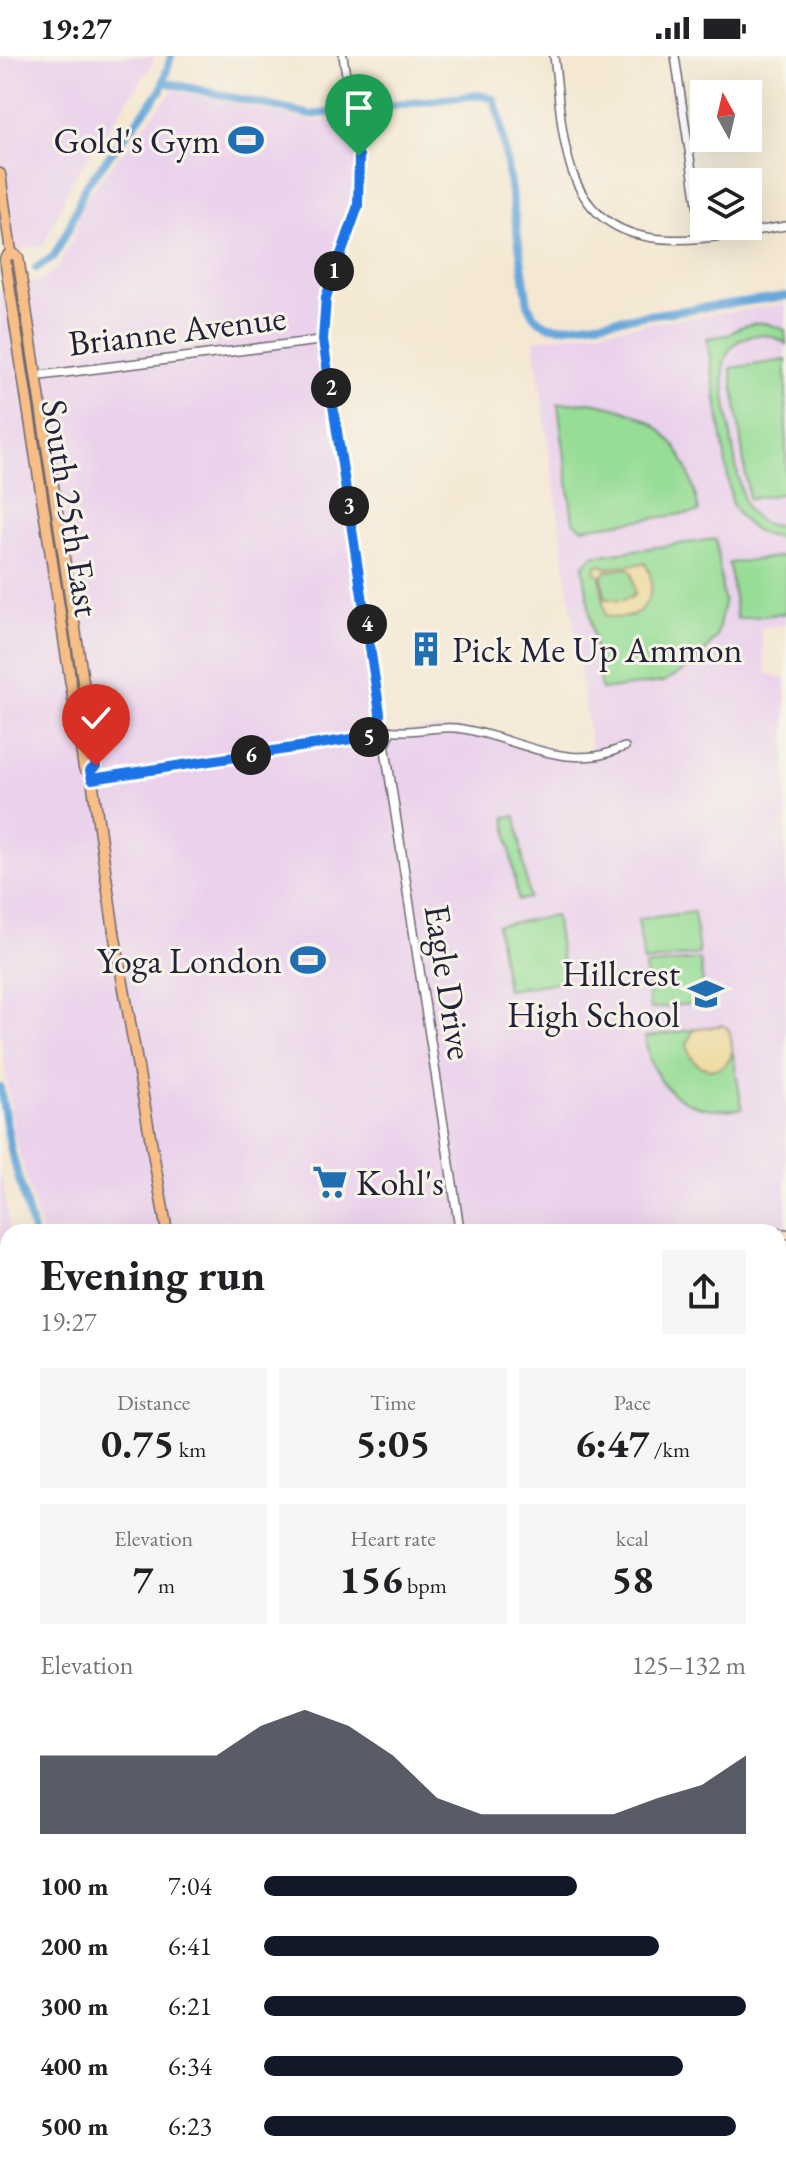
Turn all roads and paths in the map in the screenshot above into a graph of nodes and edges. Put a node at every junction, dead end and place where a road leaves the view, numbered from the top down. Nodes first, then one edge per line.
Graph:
1 (343, 56) edge
2 (554, 56) edge
3 (675, 56) edge
4 (692, 168) edge
5 (0, 174) edge
6 (786, 226) edge
7 (762, 229) edge
8 (5, 238) edge
9 (690, 239) edge
10 (11, 252) junction
11 (323, 340) junction
12 (37, 376) junction
13 (28, 412) junction
14 (46, 440) junction
15 (68, 582) junction
16 (55, 584) junction
17 (383, 735) junction
18 (625, 747) dead end
19 (91, 775) junction
20 (166, 1224) edge
21 (459, 1224) edge

1 - 11 street, Eagle Drive
2 - 9 street
3 - 4 street
5 - 8 main road, South 25th East
6 - 7 street
8 - 10 main road, South 25th East
10 - 12 main road, South 25th East
10 - 13 main road, South 25th East
11 - 12 street, Brianne Avenue
11 - 17 street, Eagle Drive
12 - 14 main road, South 25th East
13 - 14 main road
13 - 16 main road, South 25th East
14 - 15 main road, South 25th East
15 - 16 main road
15 - 19 main road, South 25th East
16 - 19 main road, South 25th East
17 - 18 street
17 - 19 street
17 - 21 street, Eagle Drive
19 - 20 main road, South 25th East

